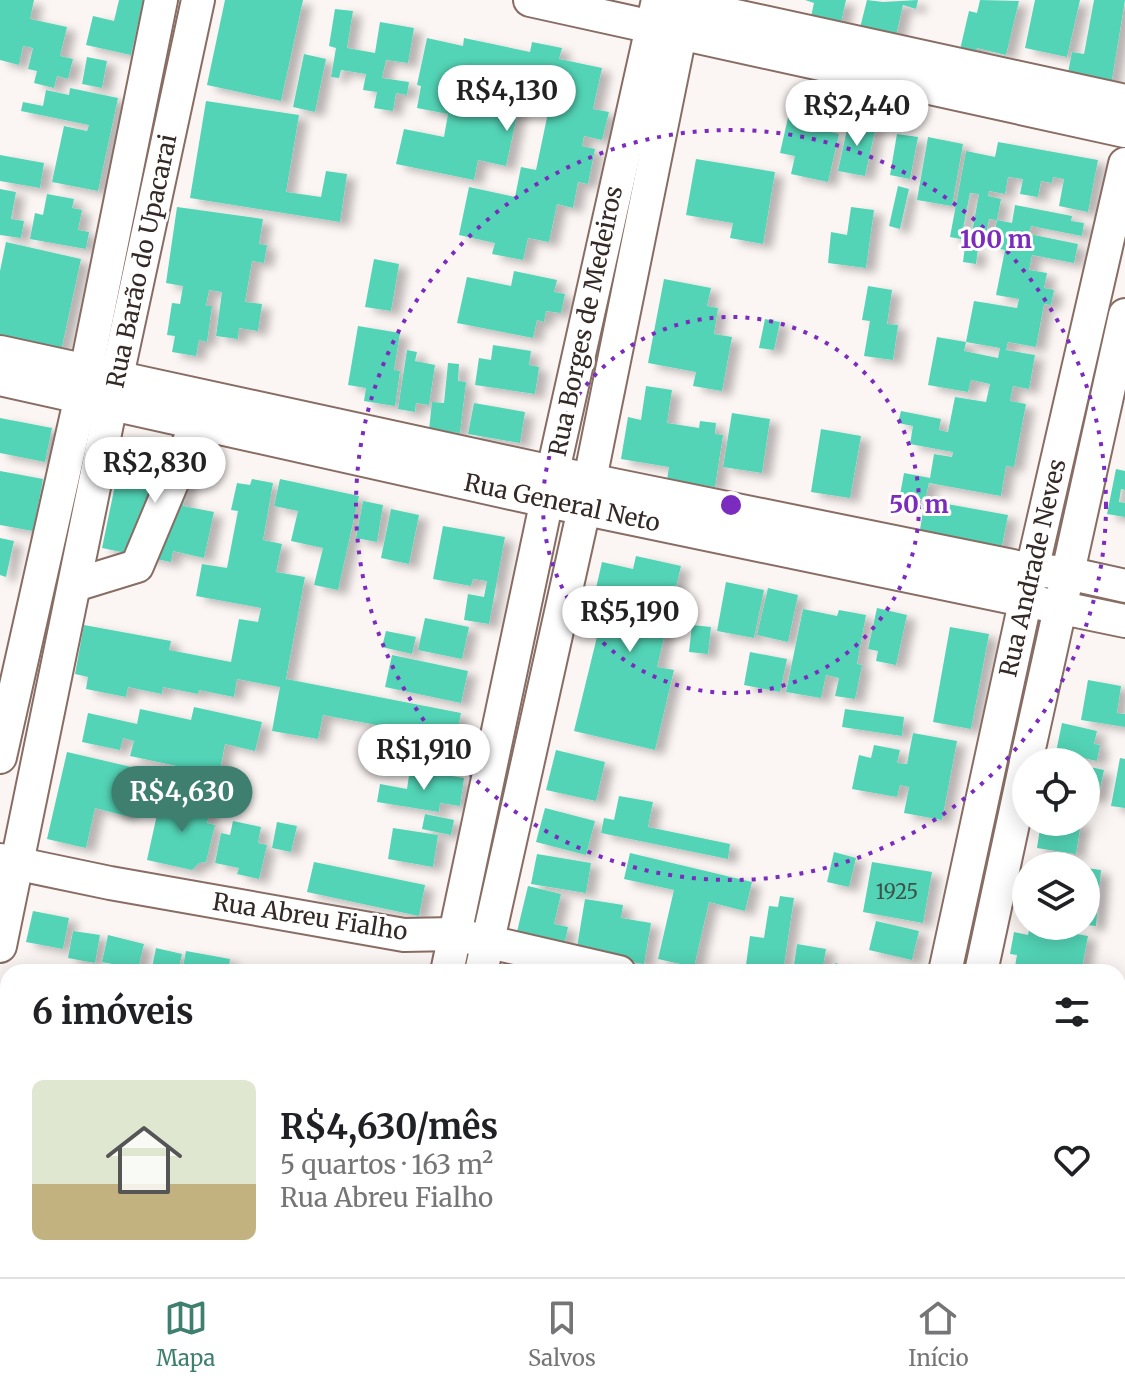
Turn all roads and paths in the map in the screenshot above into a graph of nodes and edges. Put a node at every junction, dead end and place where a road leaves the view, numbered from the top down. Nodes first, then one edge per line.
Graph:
1 (198, 0) edge
2 (530, 0) edge
3 (671, 11) edge
4 (159, 12) edge
5 (191, 31) junction
6 (909, 68) junction
7 (1125, 101) edge
8 (1125, 131) edge
9 (621, 160) junction
10 (1125, 164) edge
11 (654, 168) junction
12 (111, 247) junction
13 (1115, 250) edge
14 (144, 256) junction
15 (1125, 315) edge
16 (580, 346) junction
17 (0, 352) edge
18 (615, 354) junction
19 (1078, 368) junction
20 (1112, 374) junction
21 (0, 379) edge
22 (99, 387) junction
23 (197, 423) junction
24 (323, 436) junction
25 (1058, 458) junction
26 (1092, 463) junction
27 (550, 486) junction
28 (586, 494) junction
29 (796, 536) junction
30 (1032, 570) junction
31 (1067, 573) junction
32 (75, 585) junction
33 (1125, 586) edge
34 (1025, 603) junction
35 (1059, 608) junction
36 (1125, 621) edge
37 (501, 712) junction
38 (537, 720) junction
39 (1029, 748) edge
40 (0, 757) edge
41 (977, 822) junction
42 (1012, 827) joint
43 (9, 862) edge
44 (952, 940) junction
45 (0, 946) edge
46 (466, 959) edge
47 (984, 960) edge
48 (525, 964) edge
49 (947, 964) edge

1 - 5 street, Rua Barão do Upacarai
2 - 3 street
3 - 6 street
3 - 9 street, Rua Borges de Medeiros
3 - 11 street, Rua Borges de Medeiros
4 - 5 street
4 - 12 street, Rua Barão do Upacarai
5 - 14 street, Rua Barão do Upacarai
6 - 7 street
6 - 8 street
9 - 11 street
9 - 16 street, Rua Borges de Medeiros
10 - 13 street, Rua Andrade Neves
11 - 18 street, Rua Borges de Medeiros
12 - 14 street
12 - 22 street, Rua Barão do Upacarai
13 - 19 street, Rua Andrade Neves
14 - 22 street, Rua Barão do Upacarai
15 - 20 street, Rua Andrade Neves
16 - 18 street
16 - 27 street, Rua Borges de Medeiros
17 - 22 street, Rua General Neto
18 - 28 street, Rua Borges de Medeiros
19 - 20 street
19 - 25 street, Rua Andrade Neves
20 - 26 street, Rua Andrade Neves
21 - 22 street, Rua General Neto
22 - 23 street, Rua General Neto
22 - 24 street, Rua General Neto
22 - 32 street, Rua Barão do Upacarai
22 - 40 street, Rua Barão do Upacarai
23 - 24 street, Rua General Neto
23 - 32 street
24 - 27 street, Rua General Neto
25 - 26 street
25 - 30 street, Rua Andrade Neves
26 - 31 street, Rua Andrade Neves
27 - 28 street, Rua General Neto
27 - 37 street, Rua Borges de Medeiros
28 - 29 street, Rua General Neto
28 - 38 street, Rua Borges de Medeiros
29 - 30 street, Rua General Neto
29 - 34 street, Rua General Neto
30 - 31 street, Rua General Neto
30 - 34 street, Rua Andrade Neves
31 - 33 street, Rua General Neto
31 - 35 street, Rua Andrade Neves
32 - 43 street, Rua Barão do Upacarai
34 - 35 street, Rua General Neto
34 - 41 street, Rua Andrade Neves
35 - 36 street, Rua General Neto
35 - 39 street, Rua Andrade Neves
37 - 38 street
37 - 46 street, Rua Borges de Medeiros
38 - 46 street, Rua Borges de Medeiros
41 - 42 street
41 - 44 street, Rua Andrade Neves
42 - 47 street, Rua Andrade Neves
43 - 45 street, Rua Barão do Upacarai
43 - 46 street, Rua Abreu Fialho
44 - 47 street
44 - 49 street, Rua Andrade Neves
46 - 48 street, Rua Abreu Fialho

